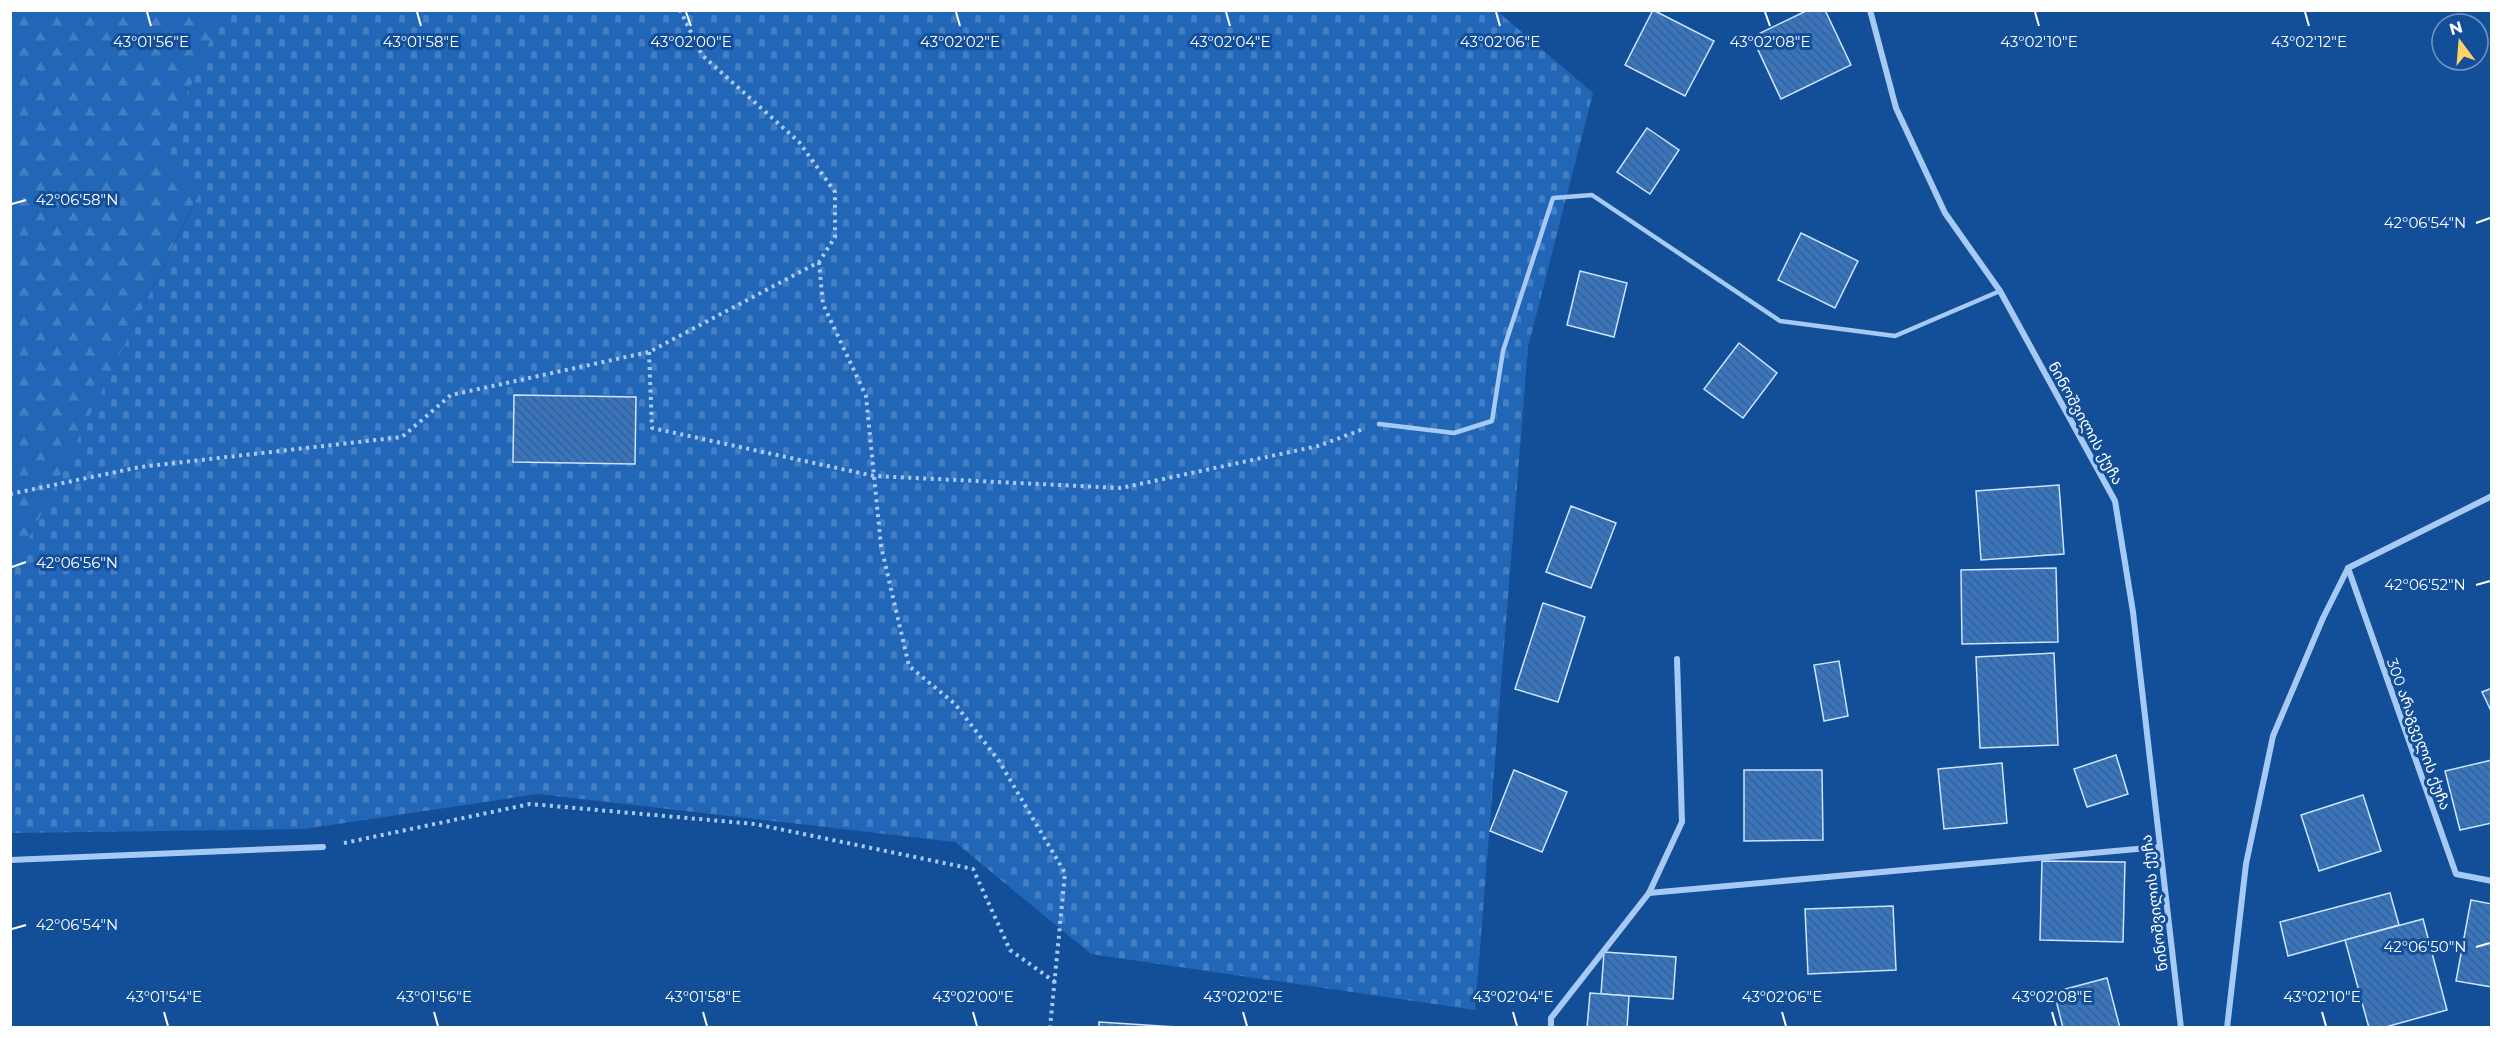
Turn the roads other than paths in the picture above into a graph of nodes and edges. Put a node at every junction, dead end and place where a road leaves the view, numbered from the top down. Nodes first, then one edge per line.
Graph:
1 (1870, 10) edge
2 (2000, 291) junction
3 (1379, 424) road end
4 (2492, 496) edge
5 (2348, 568) junction
6 (1677, 659) dead end
7 (323, 847) road end
8 (2159, 847) junction
9 (10, 860) edge
10 (2492, 880) edge
11 (1649, 892) junction
12 (1551, 1028) edge
13 (2181, 1028) edge
14 (2227, 1028) edge

1 - 2 street, ნინოშვილის ქუჩა
2 - 3 lane
2 - 8 street, ნინოშვილის ქუჩა
4 - 5 street
5 - 10 street, 300 არაგველის ქუჩა
5 - 14 street
6 - 11 street
7 - 9 street
8 - 11 street
8 - 13 street, ნინოშვილის ქუჩა
11 - 12 street

